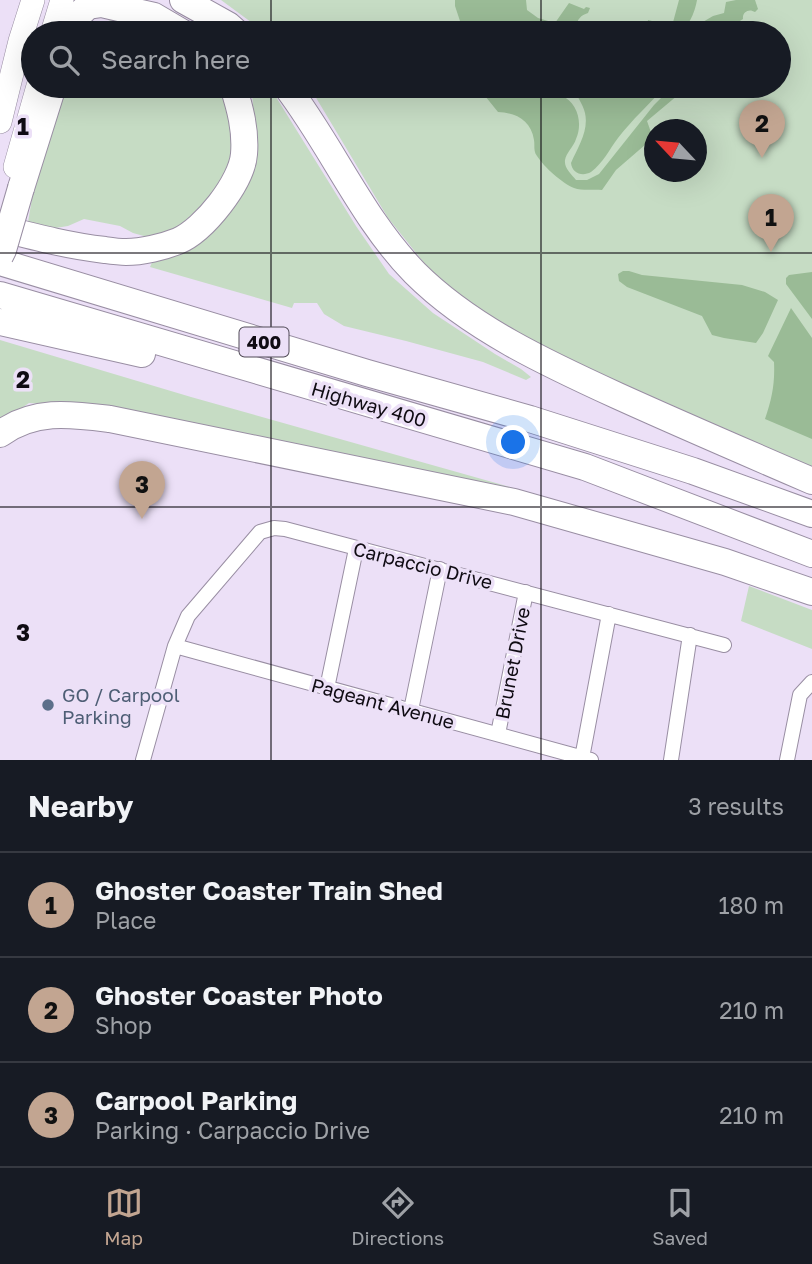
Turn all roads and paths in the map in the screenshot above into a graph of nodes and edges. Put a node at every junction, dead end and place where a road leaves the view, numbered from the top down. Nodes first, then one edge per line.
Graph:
1 (33, 0) edge
2 (62, 0) edge
3 (183, 0) edge
4 (26, 21) edge
5 (56, 21) edge
6 (72, 21) edge
7 (163, 21) edge
8 (221, 21) edge
9 (21, 38) edge
10 (35, 98) edge
11 (49, 98) edge
12 (237, 98) edge
13 (294, 98) edge
14 (0, 122) edge
15 (0, 220) edge
16 (0, 228) edge
17 (0, 256) edge
18 (0, 262) edge
19 (0, 295) edge
20 (0, 322) edge
21 (200, 355) junction
22 (0, 434) edge
23 (812, 481) edge
24 (812, 514) edge
25 (356, 549) junction
26 (812, 554) edge
27 (440, 569) junction
28 (526, 592) junction
29 (812, 592) edge
30 (609, 614) junction
31 (691, 635) junction
32 (724, 645) dead end
33 (175, 646) junction
34 (812, 682) edge
35 (327, 688) junction
36 (411, 710) junction
37 (498, 734) junction
38 (586, 759) edge
39 (143, 760) edge
40 (671, 760) edge
41 (787, 760) edge

1 - 4 main road
2 - 5 main road
3 - 8 highway
6 - 7 highway
9 - 14 main road
10 - 15 main road
11 - 17 highway, bridge
12 - 16 highway
13 - 23 highway
18 - 24 highway, Highway 400 / 400
19 - 21 highway, Highway 400 / 400
20 - 21 highway
21 - 26 highway, Highway 400 / 400
22 - 29 highway
25 - 27 street, Carpaccio Drive
25 - 33 street, Carpaccio Drive
25 - 35 street
27 - 28 street, Carpaccio Drive
27 - 36 street
28 - 30 street, Carpaccio Drive
28 - 37 street, Brunet Drive
30 - 31 street, Carpaccio Drive
30 - 38 street
31 - 32 street, Carpaccio Drive
31 - 40 street
33 - 35 street, Pageant Avenue
33 - 39 street, Carpaccio Drive
34 - 41 street
35 - 36 street, Pageant Avenue
36 - 37 street, Pageant Avenue
37 - 38 street, Pageant Avenue

